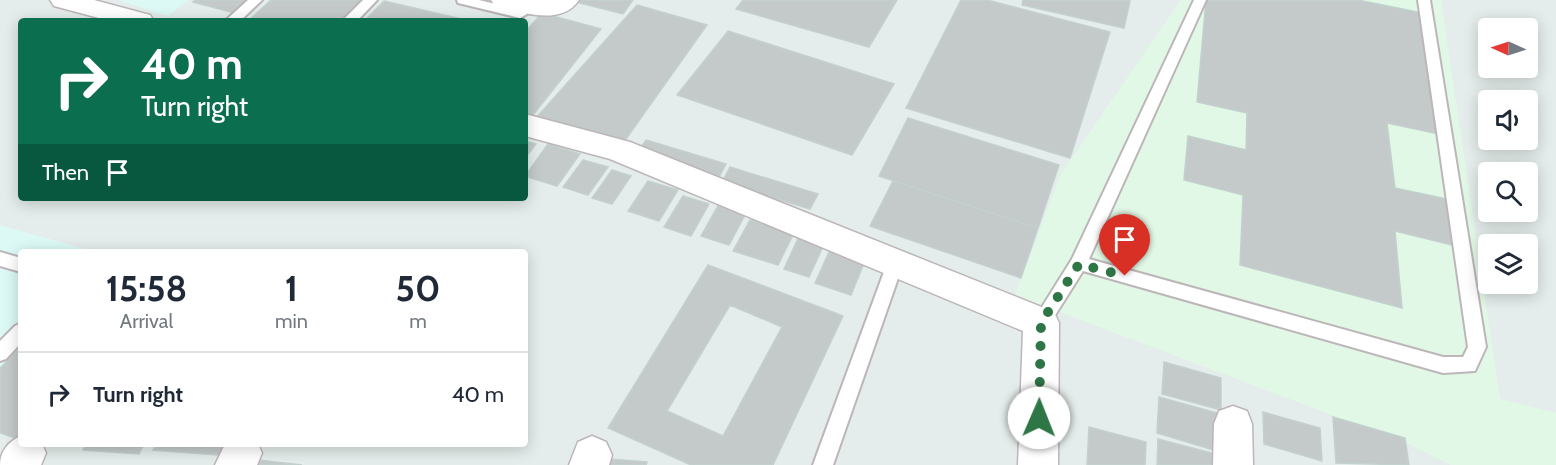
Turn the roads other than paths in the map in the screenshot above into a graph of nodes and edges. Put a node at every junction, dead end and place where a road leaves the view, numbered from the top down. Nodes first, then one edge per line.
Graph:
1 (63, 0) edge
2 (256, 0) edge
3 (371, 0) edge
4 (463, 0) edge
5 (566, 0) edge
6 (1200, 0) edge
7 (1423, 0) edge
8 (517, 10) edge
9 (130, 18) edge
10 (235, 18) edge
11 (352, 18) edge
12 (528, 125) edge
13 (0, 259) edge
14 (896, 261) junction
15 (18, 264) edge
16 (1079, 264) junction
17 (1041, 323) junction
18 (18, 333) edge
19 (0, 353) edge
20 (1233, 424) dead end
21 (823, 465) edge
22 (1038, 465) edge
23 (1233, 465) edge

1 - 9 street
2 - 10 lane
3 - 11 lane
4 - 8 lane
5 - 8 street
6 - 16 lane
7 - 16 lane
12 - 14 street
13 - 15 lane
14 - 17 street
14 - 21 lane
16 - 17 lane
17 - 22 street
18 - 19 lane
20 - 23 street

